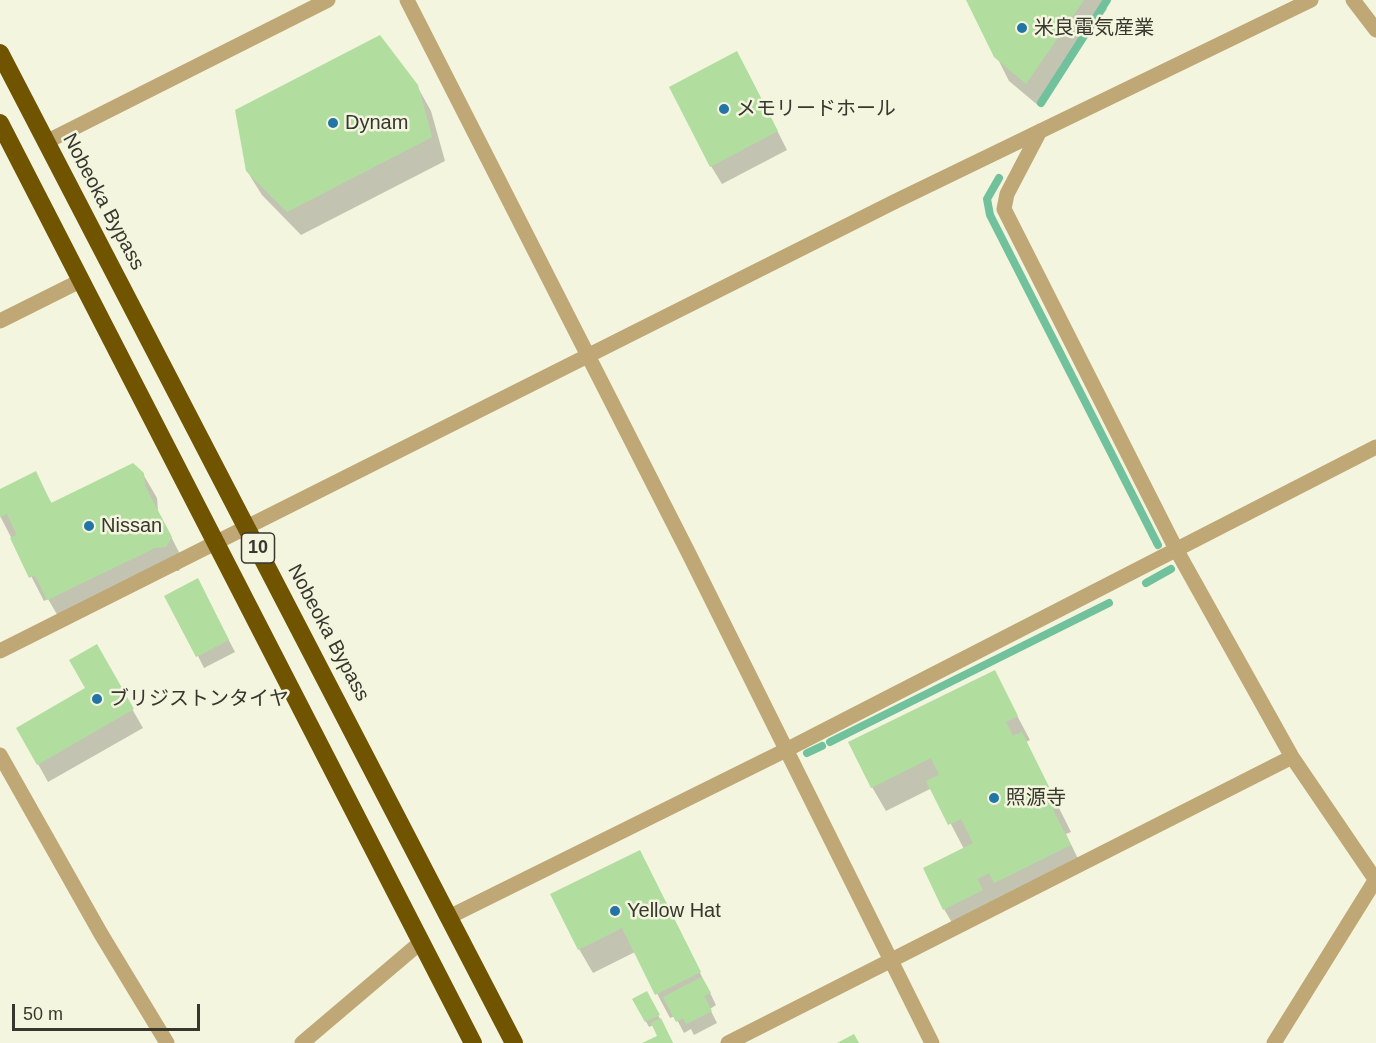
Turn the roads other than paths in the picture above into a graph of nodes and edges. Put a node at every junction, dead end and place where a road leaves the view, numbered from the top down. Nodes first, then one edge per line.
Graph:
1 (328, 0) edge
2 (407, 0) edge
3 (1311, 0) edge
4 (1353, 0) edge
5 (1376, 30) edge
6 (0, 53) edge
7 (0, 123) edge
8 (1040, 131) junction
9 (46, 142) junction
10 (80, 281) junction
11 (0, 321) edge
12 (587, 358) junction
13 (1376, 447) edge
14 (248, 529) junction
15 (215, 545) junction
16 (1177, 551) junction
17 (0, 651) edge
18 (786, 750) junction
19 (0, 755) edge
20 (1292, 757) junction
21 (1376, 879) edge
22 (449, 917) junction
23 (421, 942) junction
24 (891, 962) junction
25 (167, 1043) edge
26 (302, 1043) edge
27 (473, 1043) edge
28 (514, 1043) edge
29 (728, 1043) edge
30 (932, 1043) edge
31 (1274, 1043) edge

1 - 9 street
2 - 12 street
3 - 8 street
4 - 5 street
6 - 9 highway, Nobeoka Bypass / 10
7 - 10 highway, 10
8 - 12 street
8 - 16 street
9 - 14 highway, Nobeoka Bypass / 10
10 - 11 street
10 - 15 highway, 10
12 - 14 street
12 - 18 street
13 - 16 street
14 - 15 street
14 - 22 highway, Nobeoka Bypass / 10
15 - 17 street
15 - 23 highway, 10
16 - 18 street
16 - 20 street
18 - 22 street
18 - 24 street
19 - 25 street
20 - 21 street
20 - 24 street
21 - 31 street
22 - 28 highway, Nobeoka Bypass / 10
23 - 26 street
23 - 27 highway, 10
24 - 29 street
24 - 30 street

